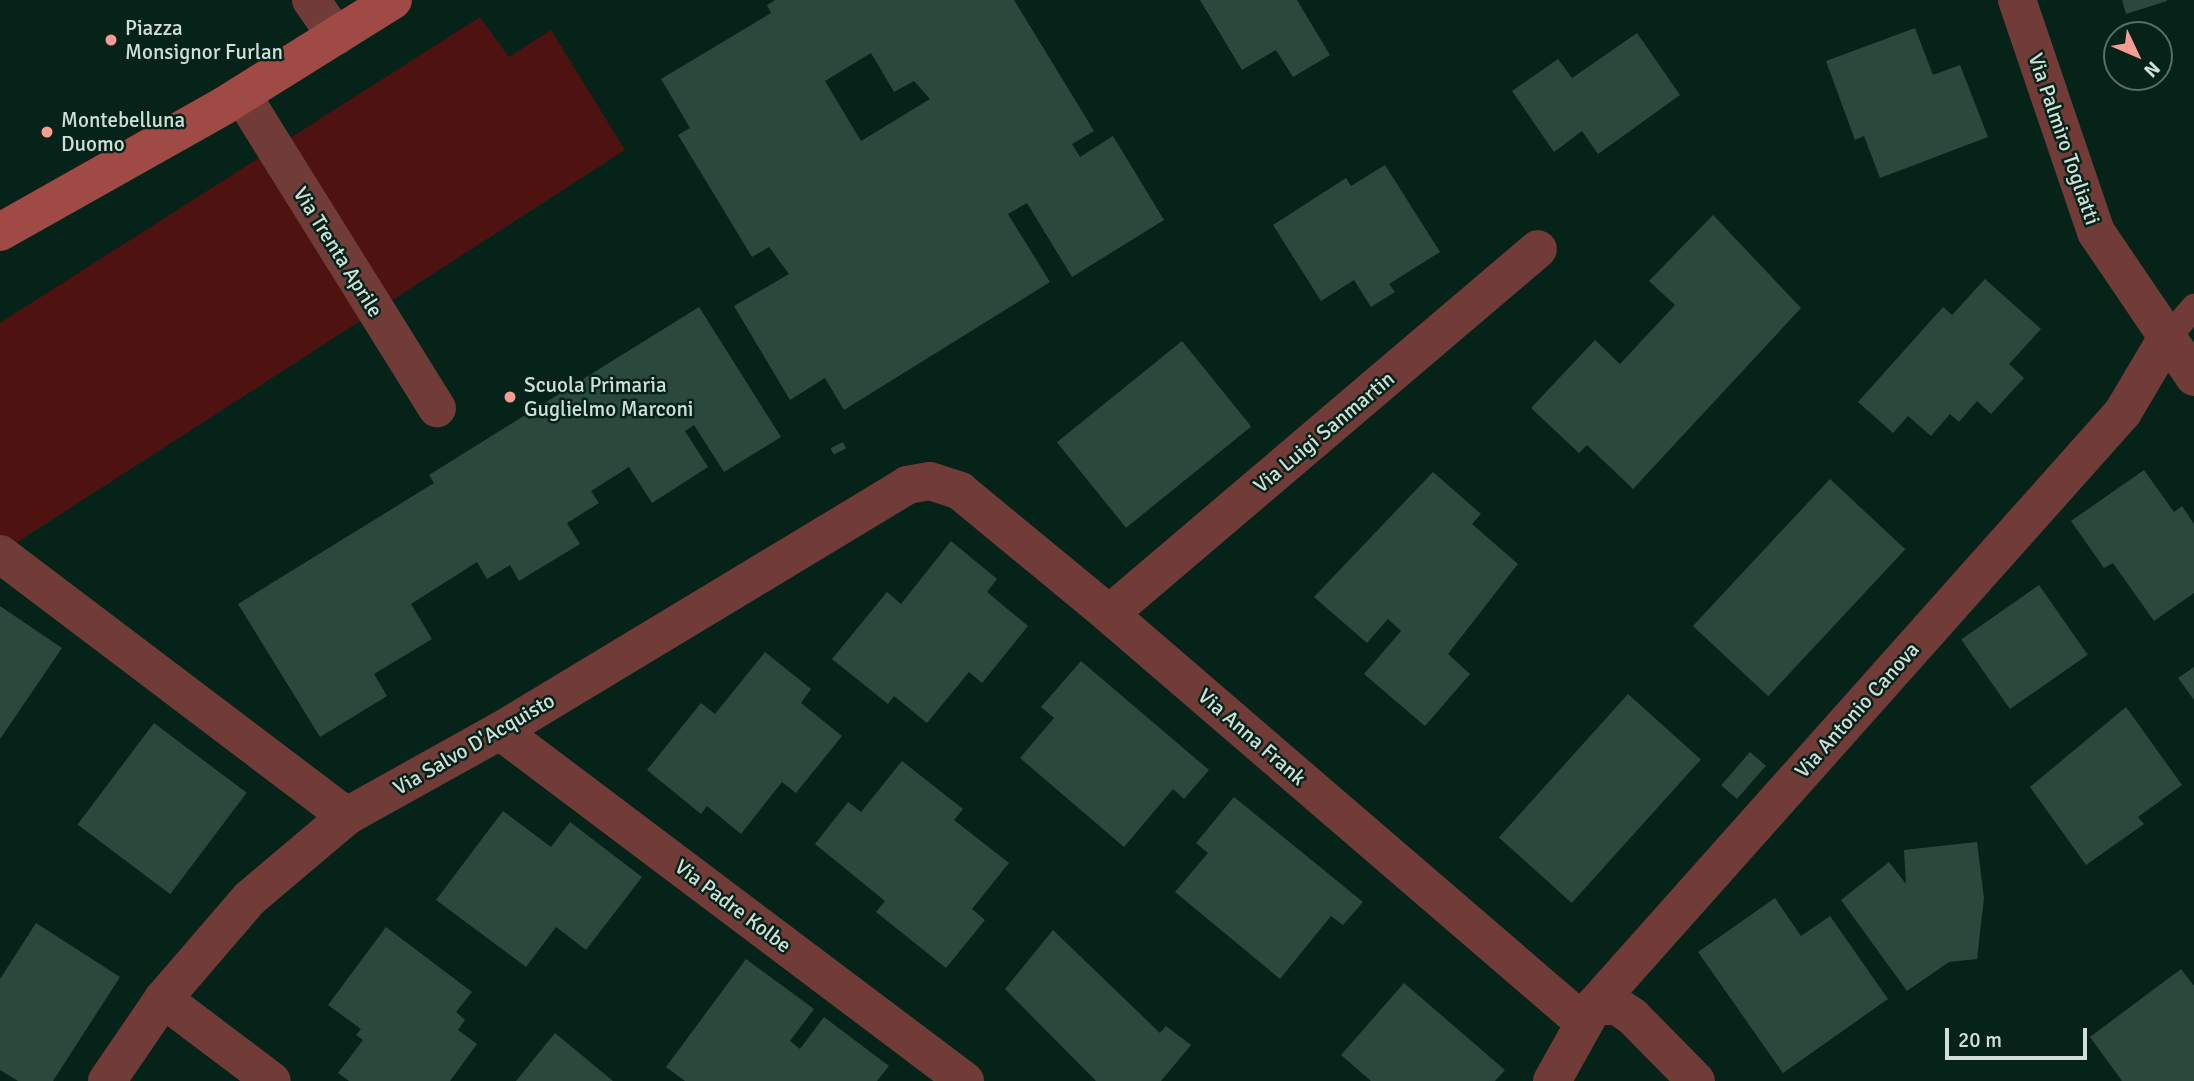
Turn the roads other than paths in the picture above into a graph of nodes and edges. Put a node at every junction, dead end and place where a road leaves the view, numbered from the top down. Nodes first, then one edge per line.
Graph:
1 (311, 0) edge
2 (393, 0) edge
3 (2017, 0) edge
4 (336, 36) junction
5 (242, 95) junction
6 (0, 232) edge
7 (1538, 249) dead end
8 (2194, 307) edge
9 (2165, 341) junction
10 (2194, 377) edge
11 (437, 408) dead end
12 (907, 485) joint
13 (0, 554) edge
14 (1109, 614) junction
15 (500, 732) junction
16 (347, 816) junction
17 (163, 999) junction
18 (1589, 1014) junction
19 (107, 1081) edge
20 (272, 1081) edge
21 (965, 1081) edge
22 (1552, 1081) edge
23 (1696, 1081) edge

1 - 4 street
2 - 4 main road
3 - 9 street, Via Palmiro Togliatti
4 - 5 main road
5 - 6 main road
5 - 11 street, Via Trenta Aprile
7 - 14 street, Via Luigi Sanmartin
8 - 9 lane
9 - 10 street, Via Palmiro Togliatti
9 - 18 street, Via Antonio Canova
12 - 14 street, Via Anna Frank
12 - 15 street, Via Salvo D'Acquisto
13 - 16 street
14 - 18 street, Via Anna Frank
15 - 16 street, Via Salvo D'Acquisto
15 - 21 street, Via Padre Kolbe
16 - 17 street, Via Salvo D'Acquisto
17 - 19 street, Via Salvo D'Acquisto
17 - 20 street
18 - 22 street, Via Antonio Canova
18 - 23 street

